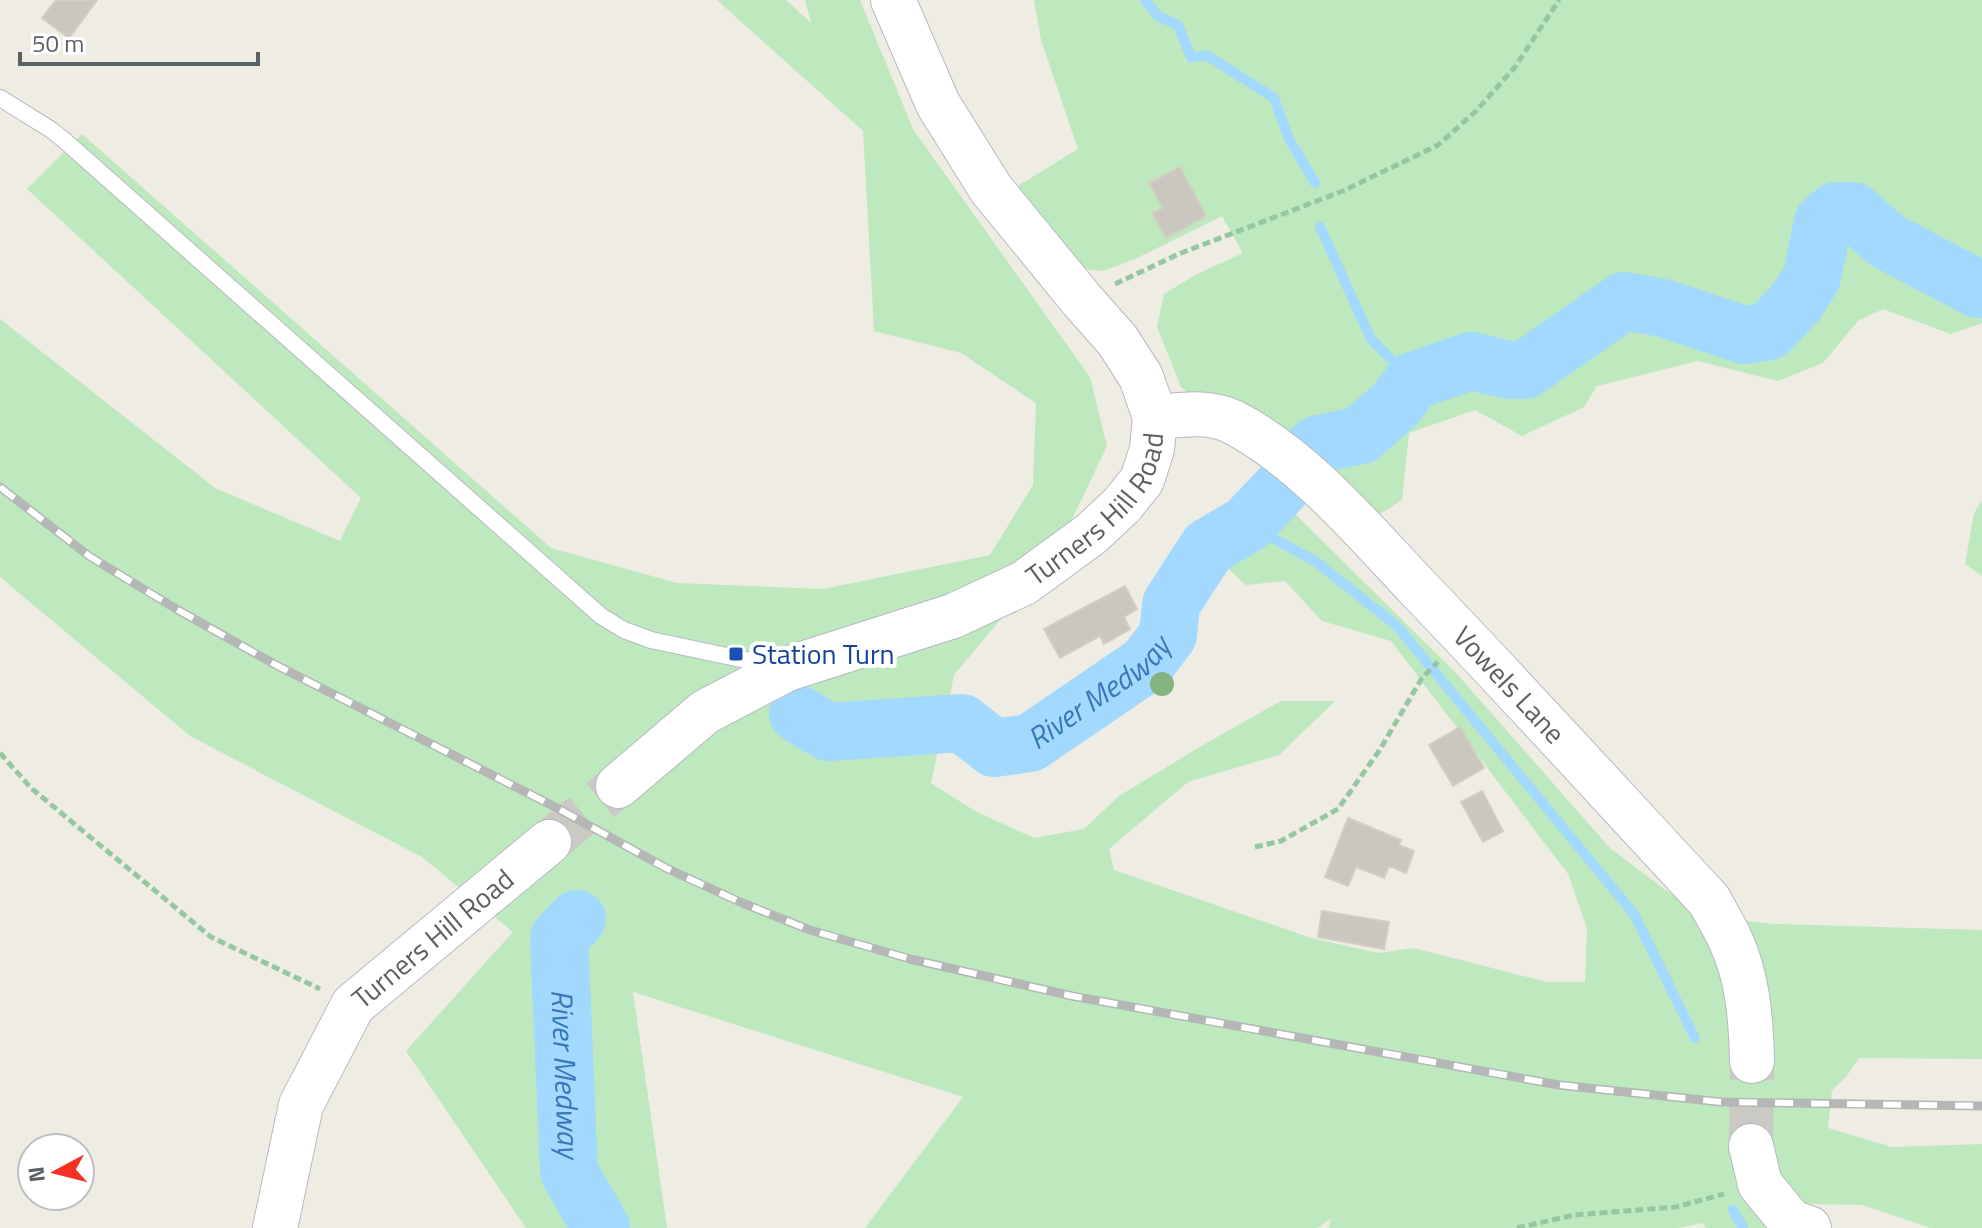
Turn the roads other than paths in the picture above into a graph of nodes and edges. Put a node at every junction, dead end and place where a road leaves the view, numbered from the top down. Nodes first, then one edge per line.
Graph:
1 (893, 0) edge
2 (0, 98) edge
3 (1155, 417) junction
4 (787, 669) junction
5 (618, 786) tunnel mouth
6 (549, 842) tunnel mouth
7 (1752, 1061) tunnel mouth
8 (1756, 1165) tunnel mouth
9 (275, 1228) edge
10 (1809, 1228) edge

1 - 3 main road, Turners Hill Road
2 - 4 lane
3 - 4 main road, Turners Hill Road
3 - 7 main road, Vowels Lane
4 - 5 main road, Turners Hill Road
6 - 9 main road, Turners Hill Road
8 - 10 main road

